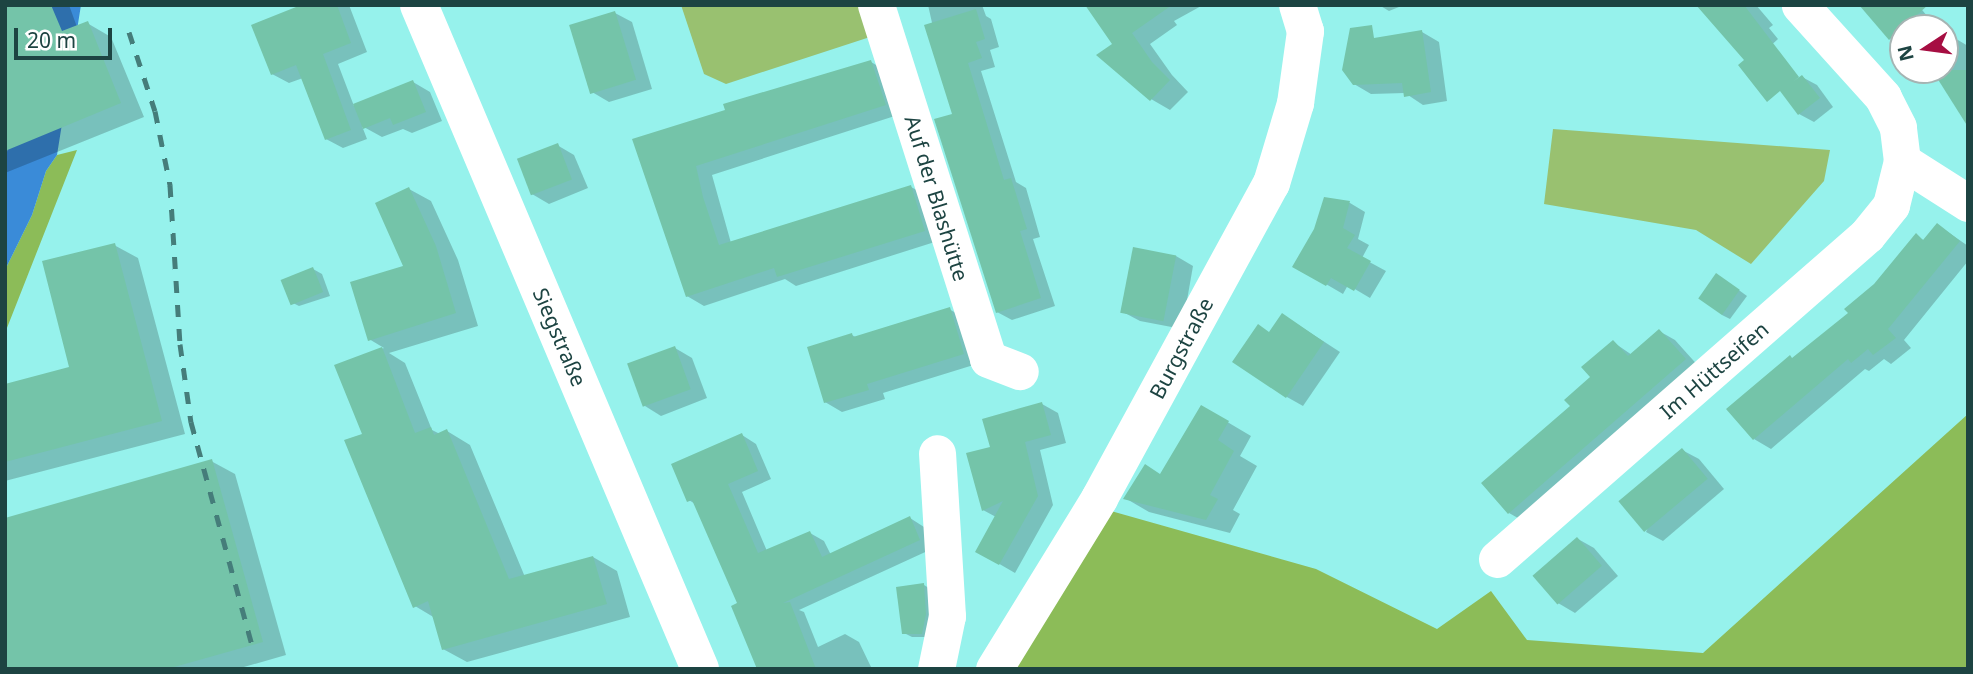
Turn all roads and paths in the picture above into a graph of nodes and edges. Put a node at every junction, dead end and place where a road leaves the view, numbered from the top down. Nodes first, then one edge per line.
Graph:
1 (419, 5) edge
2 (876, 5) edge
3 (1297, 5) edge
4 (1800, 5) edge
5 (1902, 161) junction
6 (1968, 203) edge
7 (1020, 371) dead end
8 (937, 453) dead end
9 (1497, 559) dead end
10 (700, 669) edge
11 (936, 669) edge
12 (994, 669) edge

1 - 10 street, Siegstraße
2 - 7 street, Auf der Blashütte
3 - 12 street, Burgstraße
4 - 5 street, Im Hüttseifen
5 - 6 street
5 - 9 street, Im Hüttseifen
8 - 11 street

